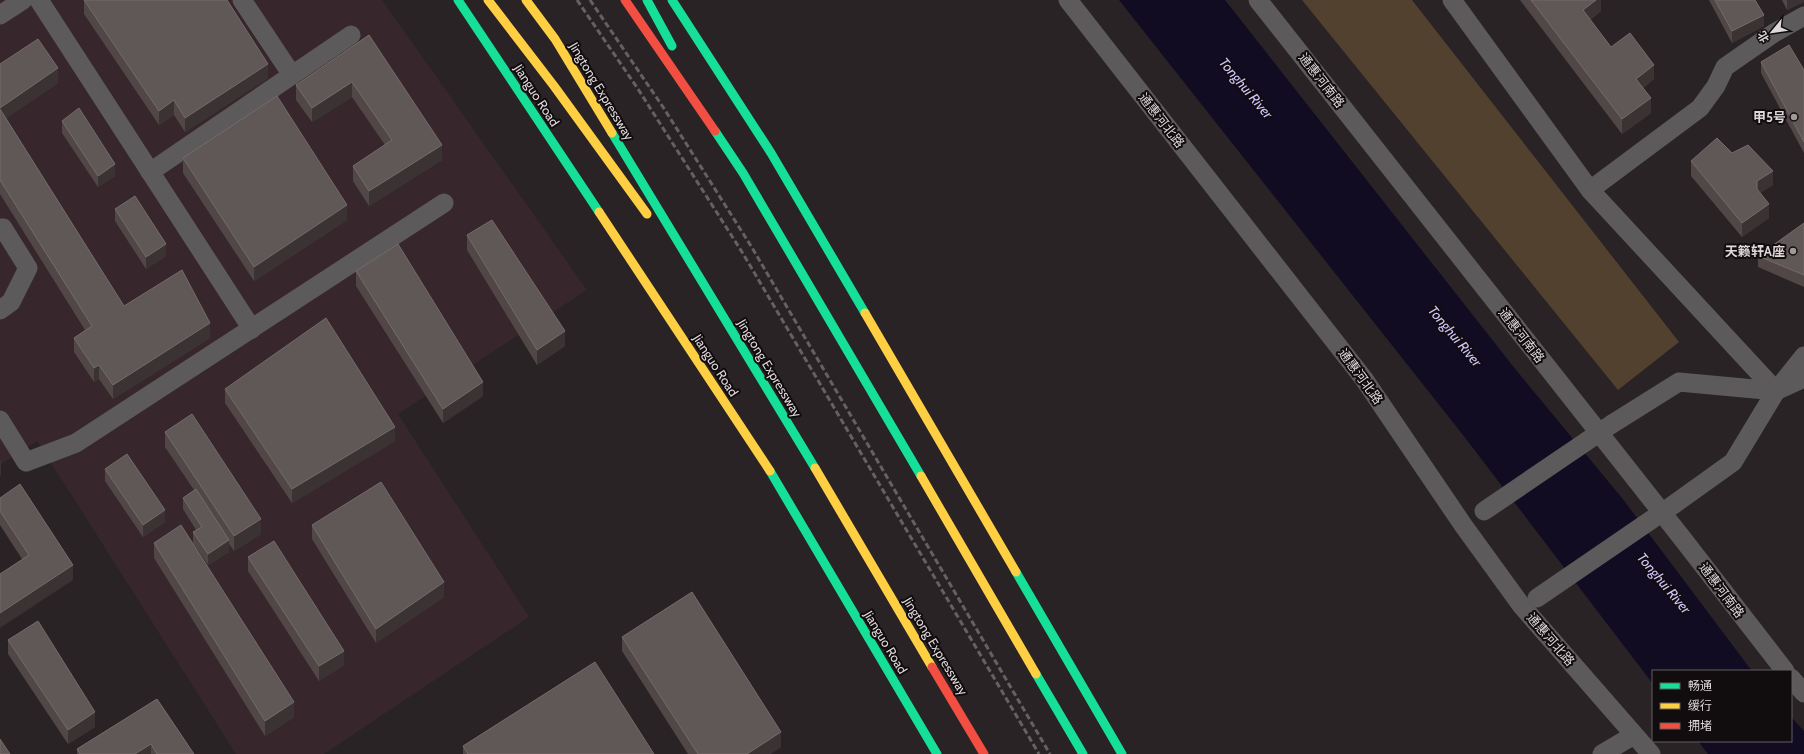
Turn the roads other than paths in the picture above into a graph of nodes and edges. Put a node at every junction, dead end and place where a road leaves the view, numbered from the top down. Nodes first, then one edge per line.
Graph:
1 (23, 0) edge
2 (39, 0) edge
3 (242, 0) edge
4 (458, 0) edge
5 (488, 0) edge
6 (526, 0) edge
7 (626, 0) edge
8 (647, 0) edge
9 (672, 0) edge
10 (1068, 0) edge
11 (1258, 0) edge
12 (1452, 0) edge
13 (0, 15) edge
14 (1804, 16) edge
15 (351, 34) dead end
16 (678, 55) dead end
17 (292, 75) junction
18 (689, 76) dead end
19 (150, 172) junction
20 (743, 173) junction
21 (1590, 190) junction
22 (444, 203) dead end
23 (652, 221) dead end
24 (0, 228) edge
25 (666, 240) dead end
26 (0, 310) edge
27 (252, 328) junction
28 (745, 350) junction
29 (1804, 356) edge
30 (1804, 378) edge
31 (1776, 391) junction
32 (0, 420) edge
33 (1464, 525) junction
34 (1529, 601) junction
35 (1784, 670) edge
36 (1792, 679) edge
37 (1804, 693) edge
38 (1634, 735) junction
39 (937, 754) edge
40 (984, 754) edge
41 (1083, 754) edge
42 (1122, 754) edge
43 (1602, 754) edge
44 (1651, 754) edge

1 - 13 street
2 - 19 street
3 - 17 street
4 - 39 main road, Jianguo Road
5 - 23 main road
6 - 28 main road, Jingtong Expressway
7 - 20 main road
8 - 16 main road
9 - 42 main road
10 - 33 street, 通惠河北路
11 - 35 street, 通惠河南路
12 - 21 street
14 - 21 street
15 - 17 street
17 - 19 street
18 - 20 main road
19 - 27 street
20 - 41 main road
21 - 31 street
22 - 27 street
24 - 26 street
25 - 28 main road
27 - 32 street
28 - 40 main road, Jingtong Expressway
29 - 31 street
30 - 31 street
31 - 33 street, bridge
31 - 34 street, bridge
33 - 34 street, 通惠河北路
34 - 38 street, 通惠河北路
36 - 37 street
38 - 43 street
38 - 44 street, 通惠河北路

